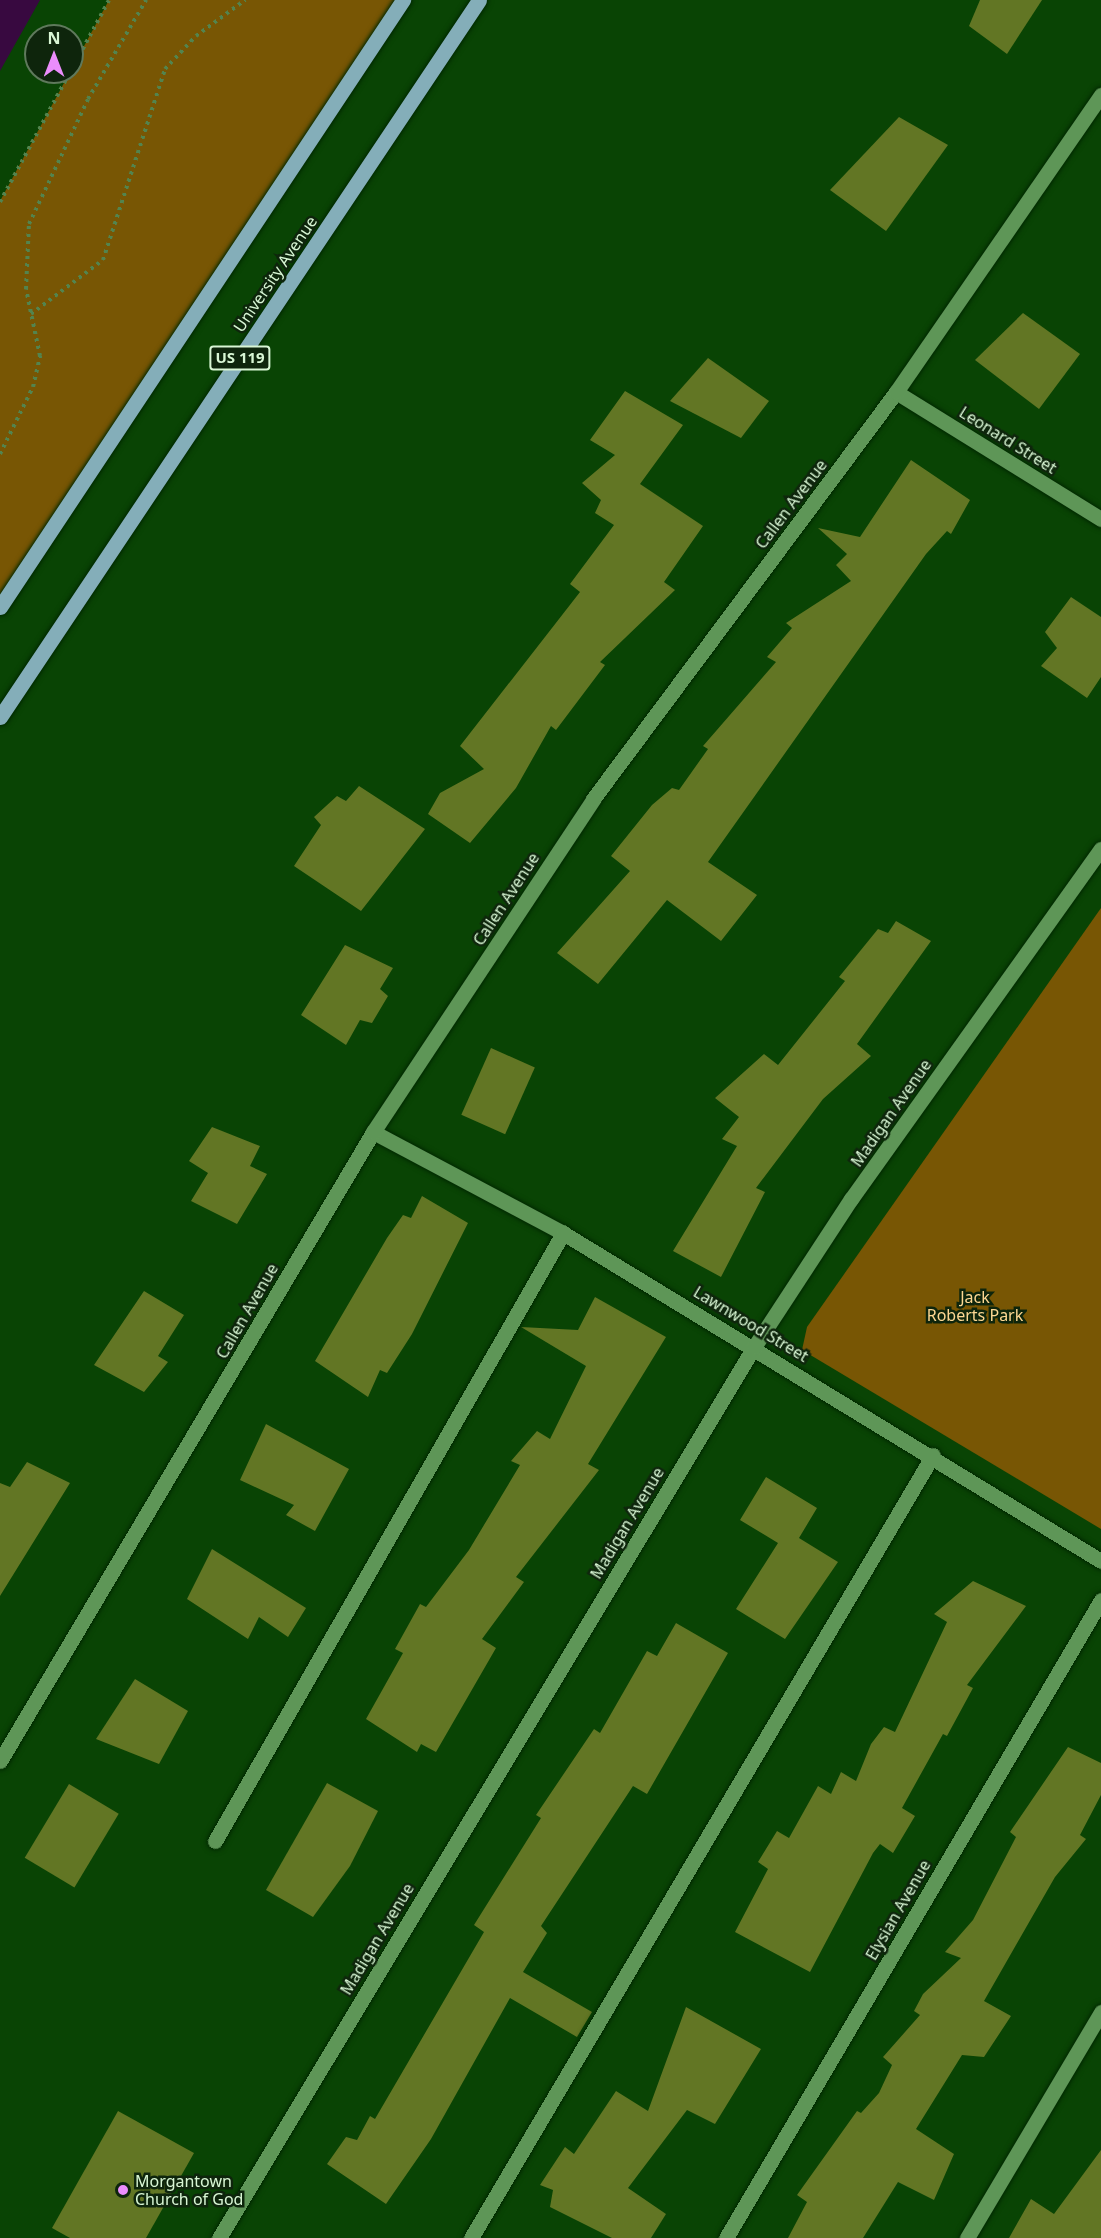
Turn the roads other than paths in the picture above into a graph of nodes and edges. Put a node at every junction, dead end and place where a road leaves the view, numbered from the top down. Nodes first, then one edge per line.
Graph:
1 (403, 0) edge
2 (479, 0) edge
3 (1101, 95) edge
4 (896, 392) junction
5 (1101, 519) edge
6 (0, 607) edge
7 (0, 717) edge
8 (1101, 849) edge
9 (373, 1132) junction
10 (563, 1233) junction
11 (754, 1347) junction
12 (933, 1455) junction
13 (1101, 1562) edge
14 (1101, 1600) edge
15 (0, 1761) edge
16 (215, 1841) dead end
17 (1101, 2012) edge
18 (219, 2238) edge
19 (471, 2238) edge
20 (726, 2238) edge
21 (967, 2238) edge

1 - 6 main road
2 - 7 main road, University Avenue / US 119
3 - 4 street, Callen Avenue
4 - 5 street, Leonard Street
4 - 9 street, Callen Avenue
8 - 11 street, Madigan Avenue
9 - 10 street, Lawnwood Street
9 - 15 street, Callen Avenue
10 - 11 street, Lawnwood Street
10 - 16 street
11 - 12 street, Lawnwood Street
11 - 18 street, Madigan Avenue
12 - 13 street, Lawnwood Street
12 - 19 street
14 - 20 street, Elysian Avenue
17 - 21 street

